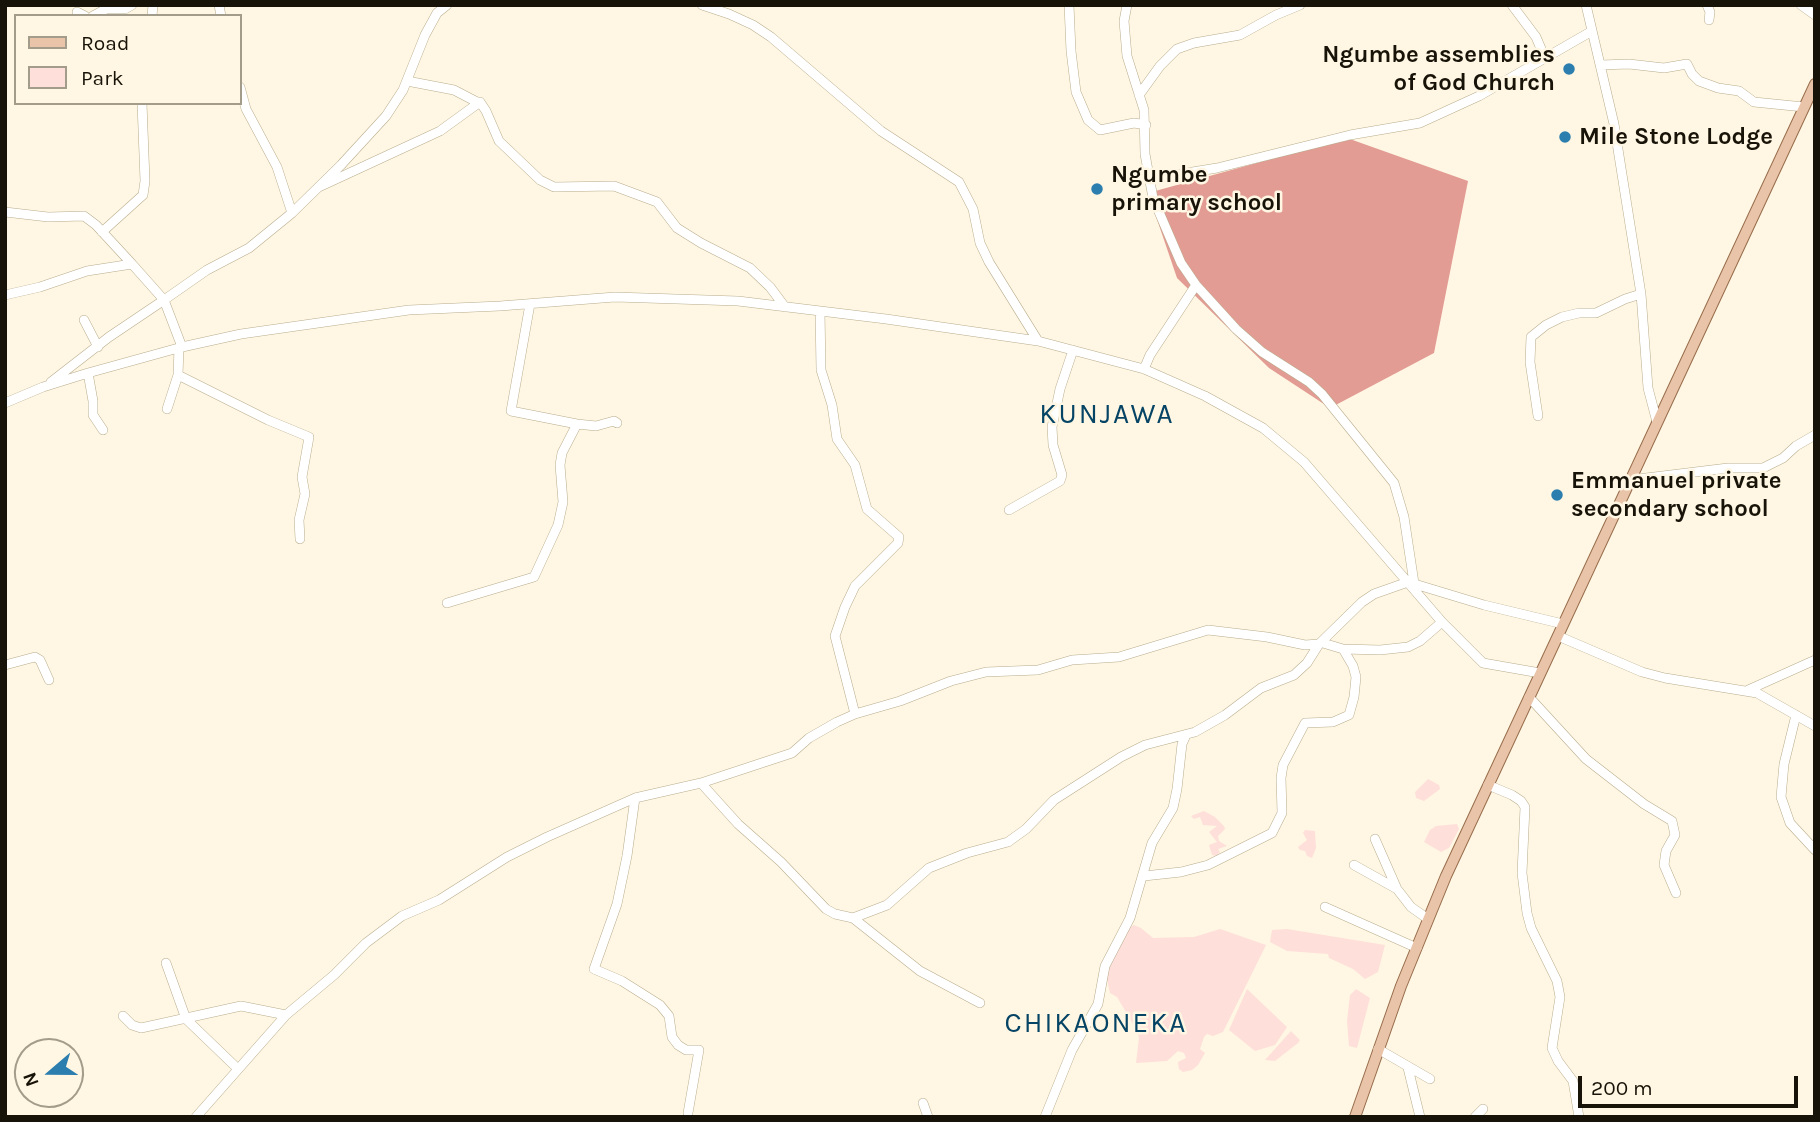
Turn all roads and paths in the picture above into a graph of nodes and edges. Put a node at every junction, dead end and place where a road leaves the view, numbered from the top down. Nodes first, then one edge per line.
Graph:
1 (132, 5) edge
2 (447, 5) edge
3 (702, 5) edge
4 (1069, 5) edge
5 (1127, 5) edge
6 (1300, 5) edge
7 (1512, 5) edge
8 (1586, 5) edge
9 (1707, 5) edge
10 (1801, 5) edge
11 (97, 14) edge
12 (1815, 15) edge
13 (1709, 20) dead end
14 (1592, 31) junction
15 (1545, 58) junction
16 (1601, 65) junction
17 (407, 81) junction
18 (1815, 84) edge
19 (242, 94) edge
20 (1139, 95) junction
21 (477, 102) junction
22 (142, 105) edge
23 (1804, 107) junction
24 (1146, 125) junction
25 (1150, 179) junction
26 (319, 187) junction
27 (5, 212) edge
28 (292, 213) junction
29 (102, 232) junction
30 (132, 264) junction
31 (1196, 285) junction
32 (1641, 294) junction
33 (5, 295) edge
34 (164, 300) junction
35 (530, 304) junction
36 (785, 307) junction
37 (820, 311) junction
38 (84, 320) dead end
39 (1038, 341) junction
40 (98, 346) junction
41 (181, 347) junction
42 (1073, 350) junction
43 (1144, 369) junction
44 (88, 373) junction
45 (178, 375) junction
46 (43, 387) junction
47 (5, 404) edge
48 (167, 409) dead end
49 (1538, 416) dead end
50 (1657, 422) junction
51 (617, 423) dead end
52 (577, 424) junction
53 (103, 430) dead end
54 (1815, 435) edge
55 (1630, 480) junction
56 (1009, 510) dead end
57 (300, 538) dead end
58 (1411, 582) junction
59 (447, 603) dead end
60 (1442, 622) junction
61 (1563, 624) junction
62 (1558, 636) junction
63 (1321, 643) junction
64 (1343, 649) junction
65 (1815, 660) edge
66 (5, 665) edge
67 (1540, 673) junction
68 (48, 680) dead end
69 (1748, 690) junction
70 (1529, 697) junction
71 (855, 714) junction
72 (1796, 715) junction
73 (1815, 726) edge
74 (1186, 735) junction
75 (701, 783) junction
76 (1488, 785) junction
77 (635, 798) junction
78 (1375, 839) dead end
79 (1815, 849) edge
80 (1354, 865) dead end
81 (1144, 876) junction
82 (1397, 889) junction
83 (1676, 893) dead end
84 (1325, 907) dead end
85 (853, 918) junction
86 (1429, 919) junction
87 (1417, 948) junction
88 (166, 963) dead end
89 (981, 1003) dead end
90 (286, 1015) junction
91 (123, 1016) dead end
92 (186, 1018) junction
93 (1378, 1049) junction
94 (1408, 1068) junction
95 (238, 1069) junction
96 (1430, 1079) dead end
97 (923, 1103) dead end
98 (1483, 1109) dead end
99 (688, 1113) dead end
100 (1049, 1115) edge
101 (1421, 1116) edge
102 (196, 1117) edge
103 (928, 1117) edge
104 (1355, 1117) edge
105 (1475, 1117) edge
106 (1579, 1117) edge

1 - 11 street
2 - 17 street
3 - 39 street
4 - 24 street
5 - 20 street
6 - 20 street
7 - 15 street
8 - 14 street
9 - 13 street
10 - 12 street
14 - 15 street
14 - 16 street
15 - 25 street
16 - 23 street
16 - 32 street
17 - 21 street
17 - 26 street
18 - 23 main road
19 - 28 street
20 - 24 street
21 - 26 street
21 - 36 street
22 - 29 street
23 - 50 main road
24 - 25 street
25 - 31 street
26 - 28 street
27 - 29 street
28 - 34 street
29 - 30 street
30 - 33 street
30 - 34 street
31 - 43 street
31 - 58 street
32 - 49 street
32 - 50 street
34 - 40 street
34 - 41 street
35 - 36 street
35 - 41 street
35 - 52 street
36 - 37 street
37 - 39 street
37 - 71 street
38 - 40 street
39 - 42 street
40 - 46 street
41 - 44 street
41 - 45 street
42 - 43 street
42 - 56 street
43 - 58 street
44 - 46 street
44 - 53 street
45 - 48 street
45 - 57 street
46 - 47 street
50 - 55 main road
51 - 52 street
52 - 59 street
54 - 55 street
55 - 61 main road
58 - 60 street
58 - 61 street
58 - 63 street
60 - 64 street
60 - 67 street
61 - 62 main road
62 - 67 main road
62 - 69 street
63 - 64 street
63 - 71 street
63 - 74 street
64 - 81 street
65 - 69 street
66 - 68 street
67 - 70 main road
69 - 72 street
70 - 76 main road
70 - 83 street
71 - 75 street
72 - 73 street
72 - 79 street
74 - 81 street
74 - 85 street
75 - 77 street
75 - 85 street
76 - 86 main road
76 - 106 street
77 - 90 street
77 - 99 street
78 - 82 street
80 - 82 street
81 - 100 street
82 - 86 street
84 - 87 street
85 - 89 street
86 - 87 main road
87 - 93 main road
88 - 92 street
90 - 92 street
90 - 95 street
91 - 92 street
92 - 95 street
93 - 94 street
93 - 104 main road
94 - 96 street
94 - 101 street
95 - 102 street
97 - 103 street
98 - 105 street

